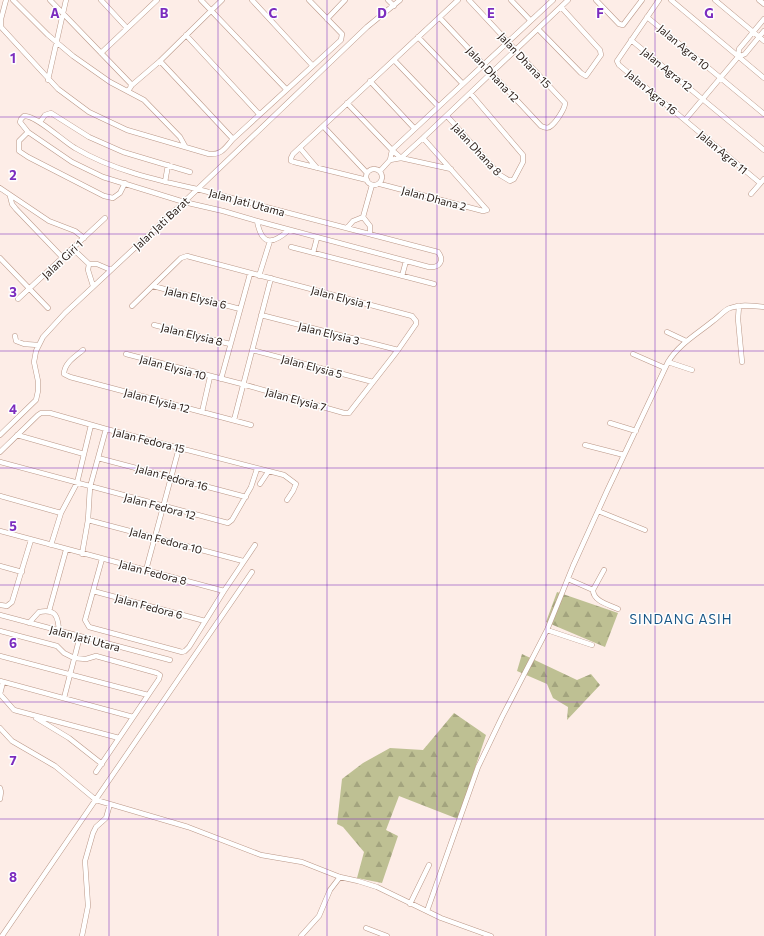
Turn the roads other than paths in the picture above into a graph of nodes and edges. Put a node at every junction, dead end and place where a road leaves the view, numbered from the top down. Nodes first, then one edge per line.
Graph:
1 (6, 0) edge
2 (13, 0) edge
3 (50, 0) edge
4 (66, 0) edge
5 (101, 0) edge
6 (201, 0) edge
7 (222, 0) edge
8 (252, 0) edge
9 (309, 0) edge
10 (345, 0) edge
11 (388, 0) edge
12 (400, 0) edge
13 (458, 0) edge
14 (469, 0) edge
15 (511, 0) edge
16 (552, 0) edge
17 (568, 0) edge
18 (596, 0) edge
19 (659, 0) edge
20 (671, 0) edge
21 (714, 0) edge
22 (759, 0) edge
23 (154, 1) edge
24 (640, 1) edge
25 (764, 4) edge
26 (394, 6) junction
27 (561, 7) junction
28 (212, 11) junction
29 (63, 13) junction
30 (647, 17) junction
31 (440, 18) junction
32 (327, 19) junction
33 (764, 19) edge
34 (530, 20) junction
35 (127, 28) junction
36 (538, 29) junction
37 (764, 31) edge
38 (753, 32) junction
39 (186, 35) junction
40 (418, 37) junction
41 (759, 37) junction
42 (631, 40) junction
43 (507, 41) junction
44 (764, 41) edge
45 (57, 43) junction
46 (516, 51) junction
47 (102, 53) junction
48 (738, 57) junction
49 (394, 60) junction
50 (160, 61) junction
51 (483, 64) junction
52 (312, 65) junction
53 (492, 73) junction
54 (720, 78) junction
55 (764, 78) edge
56 (48, 80) junction
57 (370, 81) junction
58 (462, 83) junction
59 (132, 85) junction
60 (286, 89) junction
61 (128, 91) junction
62 (471, 94) junction
63 (702, 99) junction
64 (347, 103) junction
65 (438, 106) junction
66 (259, 114) junction
67 (764, 114) edge
68 (447, 116) junction
69 (685, 120) junction
70 (40, 122) junction
71 (323, 126) junction
72 (414, 128) junction
73 (546, 128) joint
74 (28, 132) junction
75 (424, 138) junction
76 (233, 139) junction
77 (185, 146) junction
78 (300, 148) junction
79 (392, 150) junction
80 (764, 150) edge
81 (401, 158) junction
82 (390, 160) junction
83 (168, 165) junction
84 (317, 168) junction
85 (452, 169) junction
86 (380, 171) junction
87 (190, 172) dead end
88 (367, 173) junction
89 (764, 179) edge
90 (367, 180) junction
91 (164, 182) junction
92 (760, 183) junction
93 (124, 184) junction
94 (380, 184) junction
95 (372, 185) junction
96 (0, 188) edge
97 (197, 189) junction
98 (751, 194) dead end
99 (10, 196) junction
100 (184, 202) junction
101 (363, 217) junction
102 (105, 218) dead end
103 (257, 221) junction
104 (347, 228) junction
105 (290, 230) junction
106 (370, 234) junction
107 (84, 238) junction
108 (317, 238) junction
109 (270, 241) junction
110 (291, 247) dead end
111 (73, 248) junction
112 (313, 253) junction
113 (0, 258) edge
114 (63, 258) junction
115 (406, 261) junction
116 (90, 264) junction
117 (111, 270) junction
118 (250, 274) junction
119 (259, 276) junction
120 (402, 276) junction
121 (271, 278) junction
122 (434, 284) dead end
123 (93, 286) junction
124 (153, 286) junction
125 (29, 289) junction
126 (18, 298) dead end
127 (132, 306) dead end
128 (739, 306) junction
129 (764, 306) edge
130 (48, 308) dead end
131 (240, 309) junction
132 (261, 315) junction
133 (154, 325) dead end
134 (667, 332) dead end
135 (15, 336) dead end
136 (686, 341) junction
137 (230, 344) junction
138 (38, 345) junction
139 (83, 350) dead end
140 (252, 350) junction
141 (398, 350) junction
142 (126, 354) dead end
143 (633, 354) dead end
144 (668, 362) junction
145 (742, 362) dead end
146 (665, 368) junction
147 (692, 370) dead end
148 (210, 377) junction
149 (221, 379) junction
150 (373, 382) junction
151 (242, 384) junction
152 (202, 412) junction
153 (234, 420) junction
154 (610, 423) dead end
155 (91, 425) junction
156 (251, 425) dead end
157 (106, 430) junction
158 (636, 431) junction
159 (0, 435) edge
160 (17, 435) junction
161 (585, 445) dead end
162 (179, 448) junction
163 (0, 452) edge
164 (84, 454) junction
165 (624, 456) junction
166 (98, 458) junction
167 (0, 462) edge
168 (257, 469) junction
169 (268, 472) junction
170 (171, 477) junction
171 (77, 483) junction
172 (260, 484) dead end
173 (90, 487) junction
174 (0, 496) edge
175 (246, 497) junction
176 (287, 500) dead end
177 (162, 507) junction
178 (598, 511) junction
179 (61, 513) junction
180 (88, 520) junction
181 (645, 530) dead end
182 (0, 531) edge
183 (154, 537) junction
184 (31, 540) junction
185 (50, 545) junction
186 (255, 545) dead end
187 (66, 550) junction
188 (82, 554) junction
189 (102, 559) junction
190 (244, 561) junction
191 (0, 566) edge
192 (146, 570) junction
193 (604, 570) dead end
194 (22, 572) junction
195 (252, 572) dead end
196 (568, 579) junction
197 (593, 590) junction
198 (93, 591) junction
199 (224, 591) junction
200 (0, 605) edge
201 (618, 609) dead end
202 (50, 611) junction
203 (0, 616) edge
204 (205, 621) junction
205 (29, 623) junction
206 (547, 630) junction
207 (0, 631) edge
208 (59, 631) junction
209 (80, 636) junction
210 (592, 645) dead end
211 (0, 656) edge
212 (74, 658) junction
213 (170, 660) dead end
214 (70, 675) junction
215 (2, 681) edge
216 (148, 696) junction
217 (64, 698) junction
218 (30, 714) junction
219 (133, 717) junction
220 (0, 728) edge
221 (119, 738) junction
222 (102, 764) junction
223 (96, 772) dead end
224 (0, 788) edge
225 (0, 799) edge
226 (96, 800) junction
227 (110, 804) junction
228 (429, 865) dead end
229 (340, 877) junction
230 (410, 904) junction
231 (427, 911) junction
232 (366, 928) dead end
233 (2, 936) edge
234 (82, 936) edge
235 (301, 936) edge
236 (387, 936) edge
237 (491, 936) edge

1 - 56 street
2 - 45 street
3 - 29 street
4 - 29 street
5 - 35 street
6 - 28 street
7 - 28 street
8 - 52 street
9 - 32 street
10 - 32 street
11 - 26 street
12 - 26 street, Jalan Jati Barat
13 - 31 street
14 - 43 street, Jalan Dhana 15
15 - 34 street
16 - 34 street
17 - 27 street
18 - 24 street
19 - 30 street
20 - 48 street
21 - 38 street
22 - 25 street
23 - 35 street
26 - 97 street, Jalan Jati Barat
27 - 36 street
27 - 36 street
28 - 39 street
28 - 60 street
29 - 45 street
29 - 47 street
30 - 42 street
30 - 54 street, Jalan Agra 10
31 - 40 street
31 - 51 street, Jalan Dhana 12
32 - 52 street
33 - 38 street
34 - 43 street
35 - 47 street
36 - 46 street
37 - 41 street
38 - 41 street
38 - 48 street
39 - 50 street
39 - 66 street
40 - 49 street
40 - 58 street
41 - 44 street
41 - 48 street
42 - 63 street, Jalan Agra 12
42 - 69 street, Jalan Agra 16
43 - 46 street, Jalan Dhana 15
43 - 51 street
45 - 56 street
45 - 61 street
46 - 53 street
46 - 73 street, Jalan Dhana 15
47 - 59 street
48 - 54 street
48 - 55 street
49 - 57 street
49 - 65 street
50 - 59 street
50 - 76 street
51 - 53 street, Jalan Dhana 12
51 - 58 street
52 - 60 street
53 - 62 street
53 - 73 street, Jalan Dhana 12
54 - 63 street
54 - 67 street, Jalan Agra 10
56 - 77 street
57 - 64 street
57 - 72 street
58 - 65 street
59 - 61 street
60 - 66 street
61 - 77 street
62 - 68 street
62 - 68 street, Jalan Dhana 8
63 - 69 street
63 - 80 street, Jalan Agra 12
64 - 71 street
64 - 79 street
65 - 72 street
66 - 76 street
68 - 75 street
69 - 92 street, Jalan Agra 11
70 - 74 street, Jalan Jati Utama
70 - 83 street
70 - 91 street, Jalan Jati Utama
71 - 78 street
71 - 88 street
72 - 79 street
74 - 93 street, Jalan Jati Utama
74 - 93 street
75 - 81 street
75 - 85 street
76 - 77 street
78 - 84 street
78 - 84 street
79 - 81 street
79 - 82 street
81 - 82 street
81 - 85 street
82 - 86 street
83 - 87 street
83 - 91 street
84 - 90 street
85 - 94 street, Jalan Dhana 2
86 - 88 street
86 - 94 street
88 - 90 street
89 - 92 street
90 - 95 street
91 - 97 street, Jalan Jati Utama
92 - 98 street
93 - 100 street, Jalan Jati Utama
94 - 95 street
95 - 101 street
96 - 99 street
97 - 100 street, Jalan Jati Barat
97 - 104 street, Jalan Jati Utama
99 - 107 street
99 - 114 street
100 - 103 street, Jalan Jati Utama
100 - 117 street, Jalan Jati Barat
101 - 104 street
101 - 106 street
102 - 107 street, Jalan Giri 1
103 - 105 street, Jalan Jati Utama
103 - 109 street
104 - 106 street, Jalan Jati Utama
105 - 108 street, Jalan Jati Utama
105 - 109 street
106 - 115 street, Jalan Jati Utama
107 - 111 street, Jalan Giri 1
108 - 112 street
108 - 115 street, Jalan Jati Utama
109 - 119 street
110 - 112 street
111 - 114 street, Jalan Giri 1
111 - 116 street
112 - 120 street
113 - 125 street
114 - 125 street, Jalan Giri 1
115 - 120 street
116 - 117 street
116 - 123 street
117 - 123 street, Jalan Jati Barat
118 - 119 street, Jalan Elysia 1
118 - 124 street, Jalan Elysia 1
118 - 131 street
119 - 121 street, Jalan Elysia 1
120 - 122 street
121 - 132 street
121 - 141 street, Jalan Elysia 1
123 - 138 street, Jalan Jati Barat
124 - 127 street
124 - 131 street, Jalan Elysia 6
125 - 126 street, Jalan Giri 1
125 - 130 street
128 - 129 street
128 - 136 street
128 - 145 street
131 - 137 street
132 - 140 street
132 - 141 street, Jalan Elysia 3
133 - 137 street, Jalan Elysia 8
134 - 136 street
135 - 138 street
136 - 144 street
137 - 149 street
138 - 159 street, Jalan Jati Barat
139 - 152 street, Jalan Elysia 12
140 - 150 street, Jalan Elysia 5
140 - 151 street
141 - 150 street
142 - 148 street, Jalan Elysia 10
143 - 146 street
144 - 146 street
144 - 147 street
146 - 158 street
148 - 149 street, Jalan Elysia 10
148 - 152 street
149 - 151 street, Jalan Elysia 10
150 - 151 street, Jalan Elysia 7
151 - 153 street
152 - 153 street, Jalan Elysia 12
153 - 156 street, Jalan Elysia 12
154 - 158 street
155 - 157 street, Jalan Fedora 15
155 - 160 street, Jalan Fedora 15
155 - 164 street
157 - 162 street, Jalan Fedora 15
157 - 166 street
158 - 165 street
160 - 163 street
160 - 164 street
161 - 165 street
162 - 168 street, Jalan Fedora 15
162 - 170 street
164 - 171 street
165 - 178 street
166 - 170 street, Jalan Fedora 16
166 - 173 street
167 - 171 street, Jalan Fedora 12
168 - 169 street, Jalan Fedora 15
168 - 175 street
169 - 172 street
169 - 176 street, Jalan Fedora 15
170 - 175 street, Jalan Fedora 16
170 - 177 street
171 - 173 street, Jalan Fedora 12
171 - 179 street
173 - 177 street, Jalan Fedora 12
173 - 180 street
174 - 179 street
175 - 177 street, Jalan Fedora 12
177 - 183 street
178 - 181 street
178 - 196 street
179 - 185 street
180 - 183 street, Jalan Fedora 10
180 - 188 street
182 - 184 street, Jalan Fedora 8
183 - 190 street, Jalan Fedora 10
183 - 192 street
184 - 185 street, Jalan Fedora 8
184 - 194 street
185 - 187 street, Jalan Fedora 8
186 - 190 street
187 - 188 street, Jalan Fedora 8
187 - 202 street
188 - 189 street, Jalan Fedora 8
189 - 192 street, Jalan Fedora 8
189 - 198 street
190 - 199 street
191 - 194 street
192 - 199 street, Jalan Fedora 8
193 - 197 street
194 - 200 street
195 - 226 street
196 - 197 street
196 - 206 street
197 - 201 street
198 - 204 street, Jalan Fedora 6
198 - 204 street
199 - 204 street
202 - 205 street
202 - 208 street
203 - 205 street, Jalan Jati Utara
205 - 208 street, Jalan Jati Utara
206 - 210 street
206 - 231 street
207 - 212 street
208 - 209 street, Jalan Jati Utara
209 - 212 street
209 - 213 street, Jalan Jati Utara
211 - 214 street
212 - 214 street
212 - 216 street
214 - 216 street
214 - 217 street
215 - 217 street
215 - 218 street
216 - 219 street
217 - 219 street
218 - 221 street
218 - 222 street
219 - 221 street
220 - 226 street
221 - 222 street
222 - 223 street
224 - 225 street
226 - 227 street
226 - 233 street
227 - 229 street
227 - 234 street
228 - 230 street
229 - 230 street
229 - 235 street
230 - 231 street
231 - 237 street
232 - 236 street

